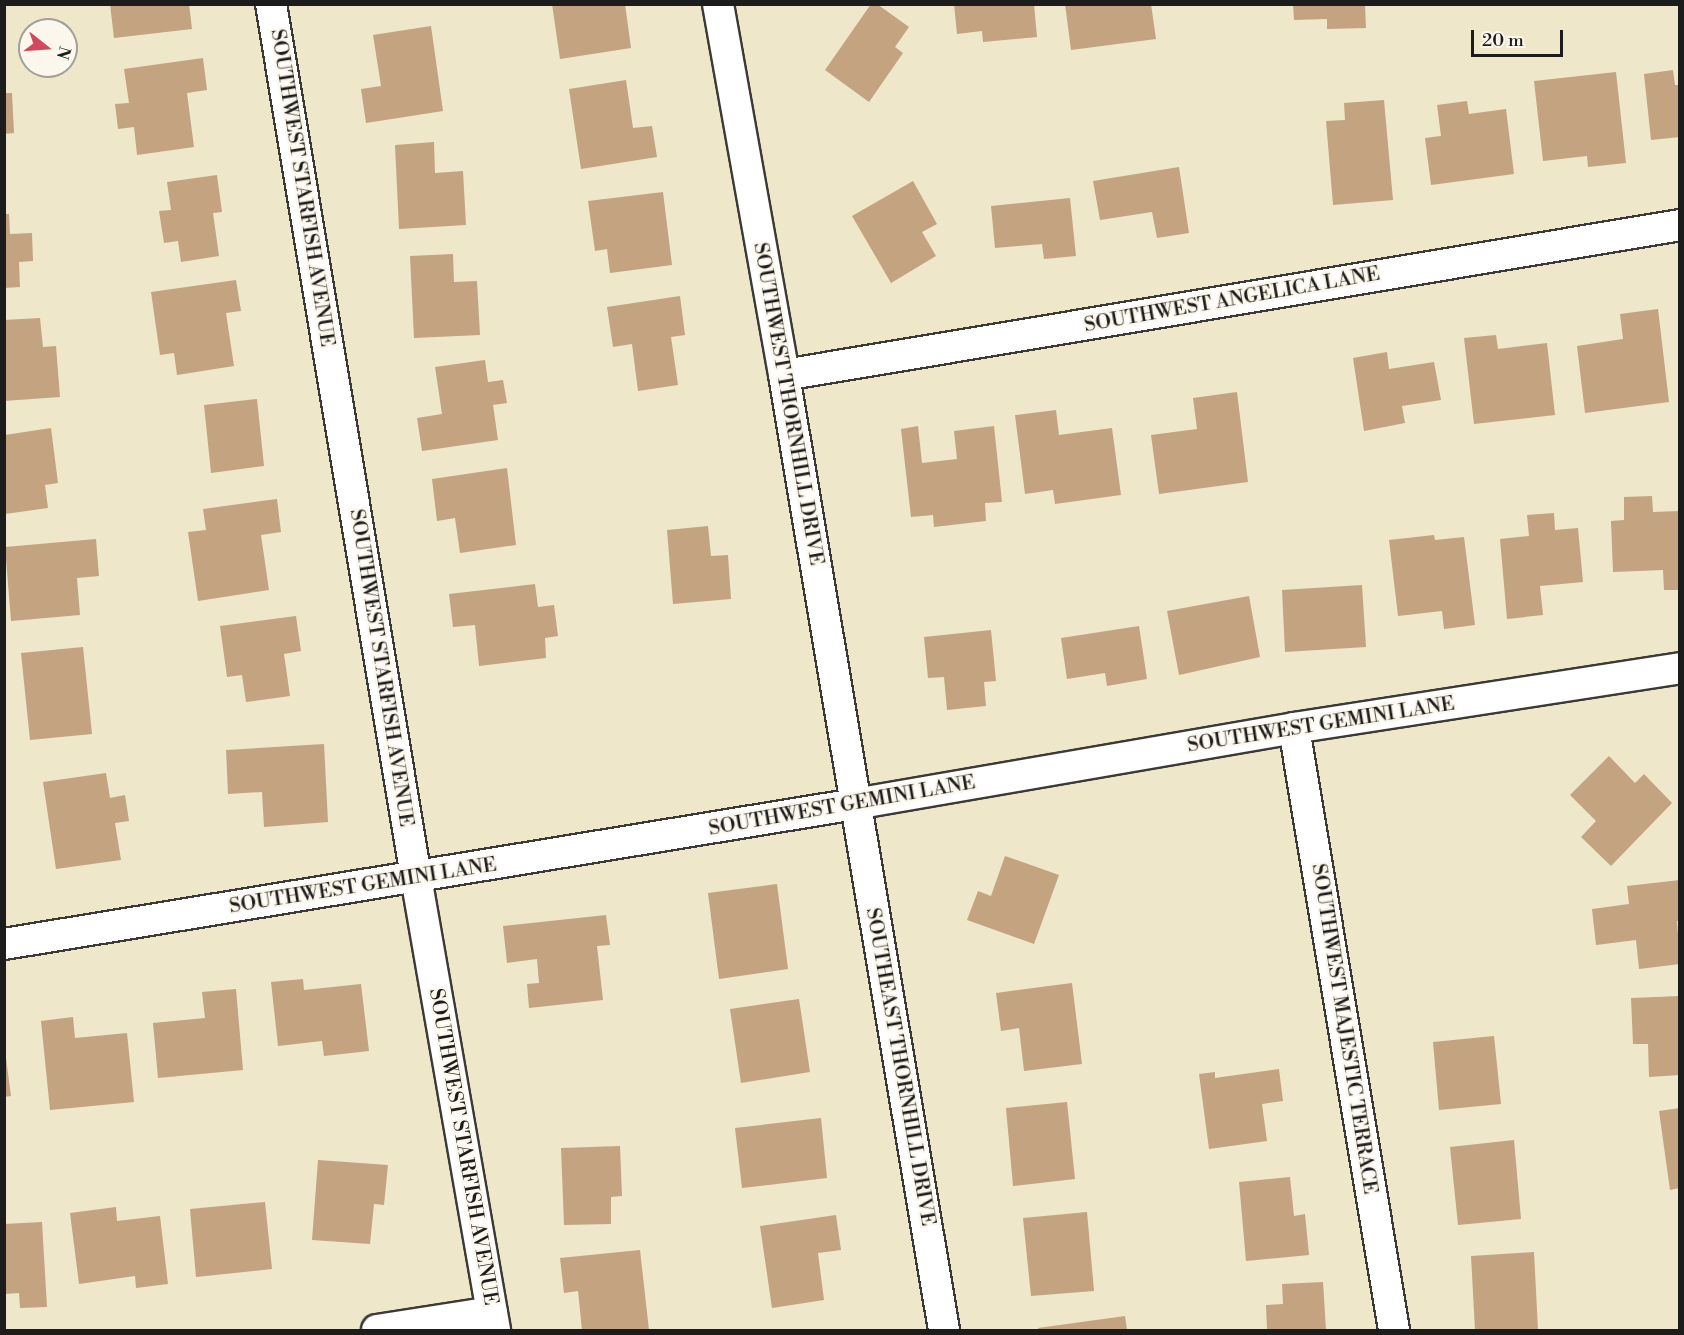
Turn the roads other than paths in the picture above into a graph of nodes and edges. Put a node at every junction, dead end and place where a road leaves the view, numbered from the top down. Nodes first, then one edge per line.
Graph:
1 (271, 4) edge
2 (718, 4) edge
3 (1680, 225) edge
4 (784, 375) junction
5 (1680, 668) edge
6 (1294, 728) junction
7 (855, 804) junction
8 (416, 877) junction
9 (4, 944) edge
10 (493, 1321) edge
11 (377, 1330) edge
12 (944, 1330) edge
13 (1394, 1330) edge

1 - 8 street, SOUTHWEST STARFISH AVENUE
2 - 4 street, SOUTHWEST THORNHILL DRIVE
3 - 4 street, SOUTHWEST ANGELICA LANE
4 - 7 street, SOUTHWEST THORNHILL DRIVE
5 - 6 street, SOUTHWEST GEMINI LANE
6 - 7 street, SOUTHWEST GEMINI LANE
6 - 13 street, SOUTHWEST MAJESTIC TERRACE
7 - 8 street, SOUTHWEST GEMINI LANE
7 - 12 street, SOUTHEAST THORNHILL DRIVE
8 - 9 street, SOUTHWEST GEMINI LANE
8 - 10 street, SOUTHWEST STARFISH AVENUE
10 - 11 street

